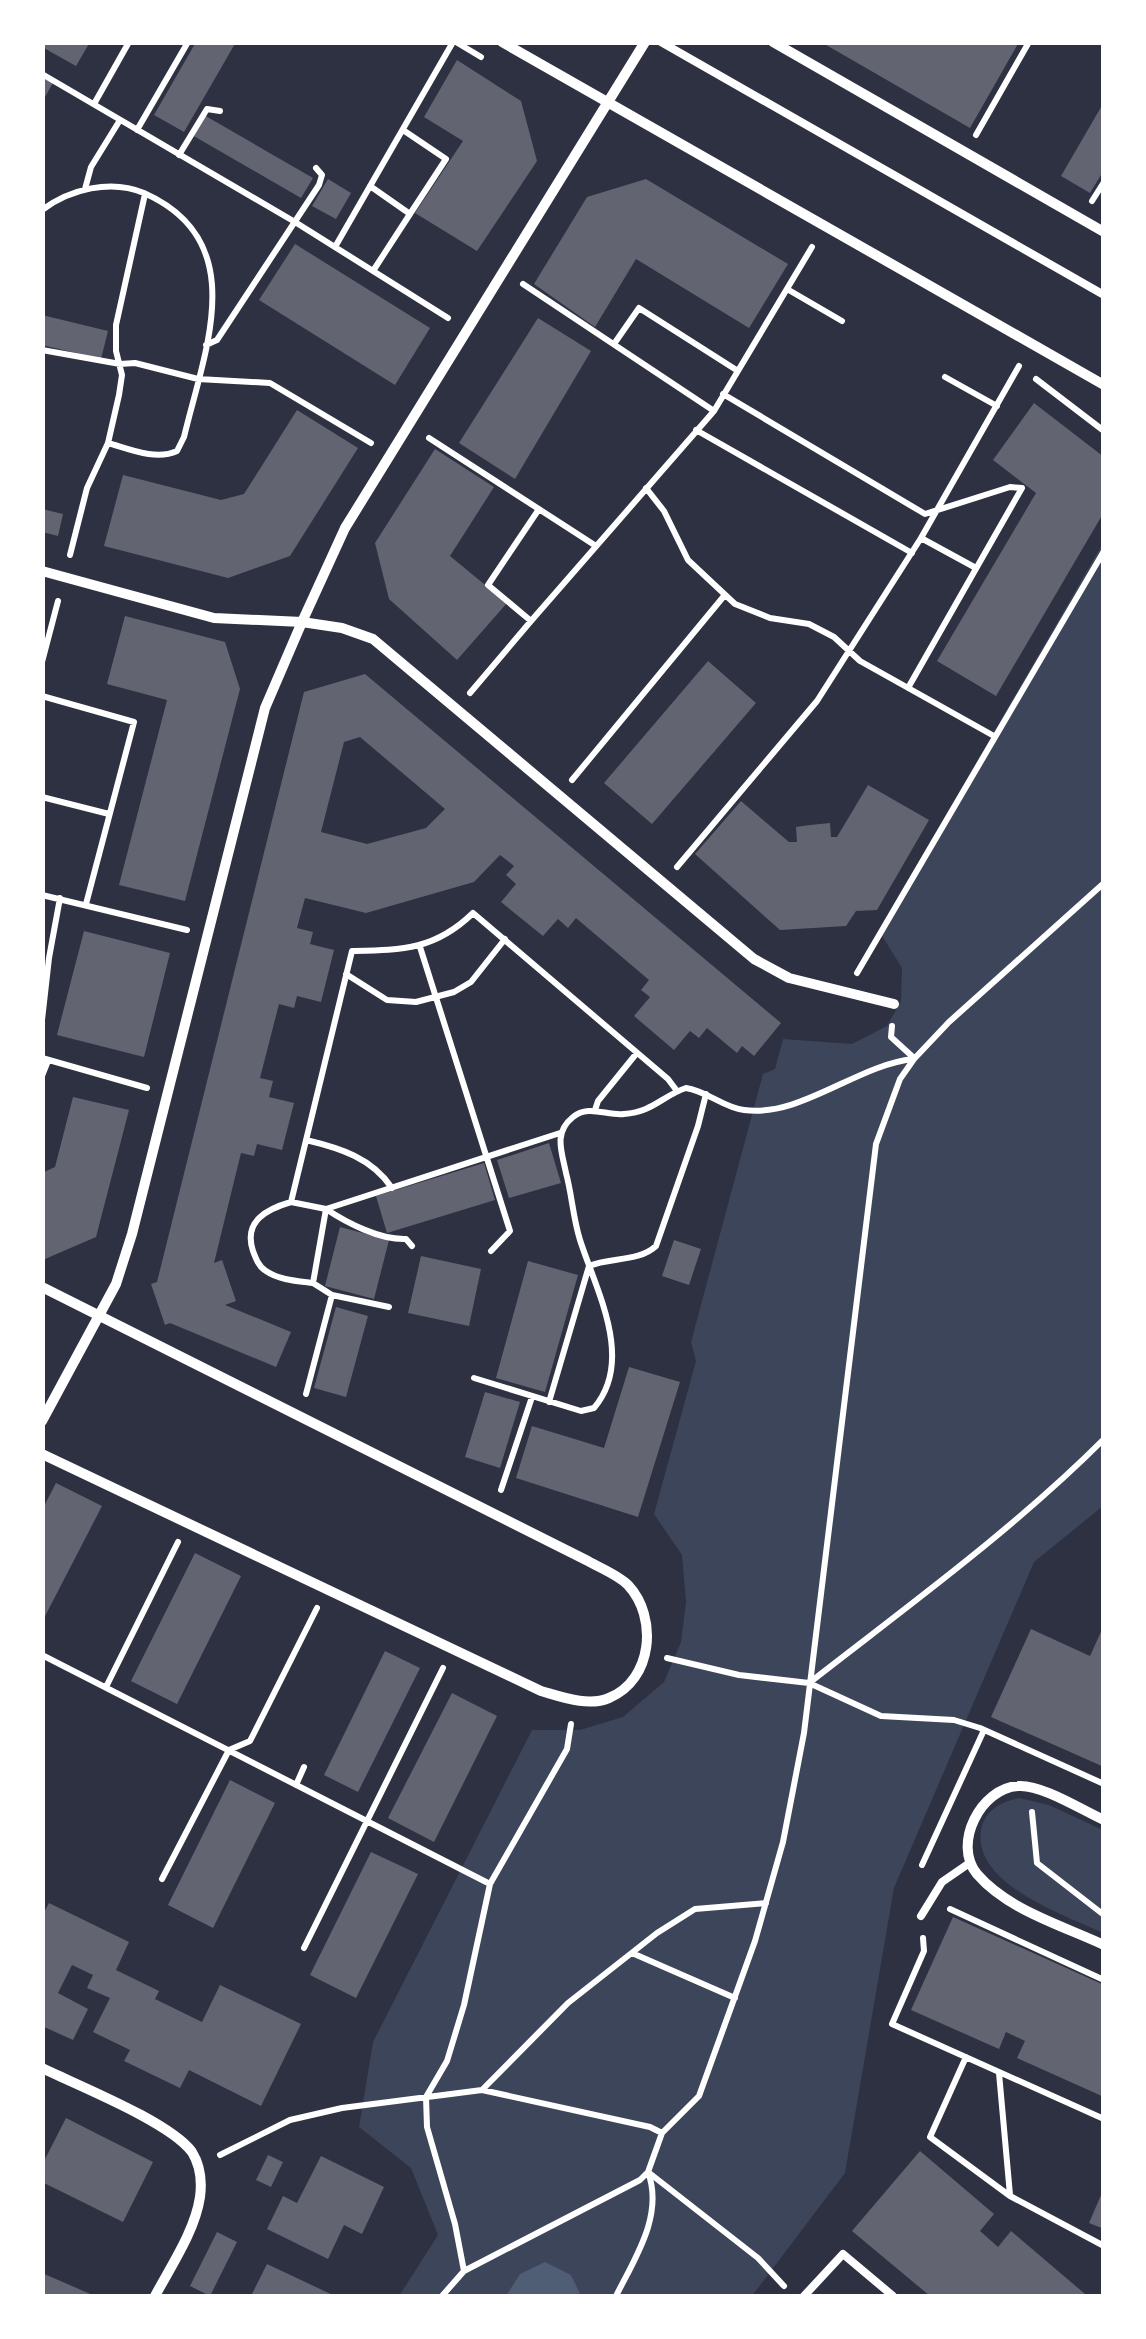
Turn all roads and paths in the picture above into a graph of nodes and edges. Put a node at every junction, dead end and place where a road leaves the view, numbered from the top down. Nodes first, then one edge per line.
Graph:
1 (129, 42) edge
2 (188, 42) edge
3 (454, 42) edge
4 (502, 42) edge
5 (646, 42) edge
6 (660, 42) edge
7 (773, 42) edge
8 (1030, 42) edge
9 (42, 74) edge
10 (608, 103) junction
11 (94, 104) junction
12 (220, 111) dead end
13 (120, 120) junction
14 (137, 130) junction
15 (403, 130) junction
16 (966, 153) junction
17 (179, 155) junction
18 (316, 168) dead end
19 (370, 186) junction
20 (85, 189) junction
21 (145, 194) junction
22 (42, 210) edge
23 (410, 214) junction
24 (295, 222) junction
25 (1104, 232) edge
26 (812, 246) dead end
27 (335, 247) junction
28 (373, 271) junction
29 (504, 272) junction
30 (787, 289) junction
31 (1104, 296) edge
32 (842, 321) dead end
33 (468, 331) junction
34 (614, 344) junction
35 (206, 345) junction
36 (42, 350) edge
37 (120, 364) junction
38 (1020, 366) dead end
39 (738, 370) junction
40 (944, 377) dead end
41 (198, 379) junction
42 (1104, 385) edge
43 (723, 394) junction
44 (997, 406) junction
45 (714, 411) junction
46 (408, 426) junction
47 (696, 430) junction
48 (108, 443) junction
49 (390, 455) junction
50 (646, 488) junction
51 (539, 509) junction
52 (937, 510) junction
53 (921, 538) junction
54 (596, 546) junction
55 (1104, 551) edge
56 (912, 554) junction
57 (976, 568) junction
58 (42, 571) edge
59 (64, 578) junction
60 (724, 596) junction
61 (532, 621) junction
62 (302, 622) junction
63 (850, 650) junction
64 (42, 662) edge
65 (908, 688) junction
66 (42, 696) edge
67 (457, 709) junction
68 (994, 736) junction
69 (560, 796) junction
70 (42, 797) edge
71 (109, 814) junction
72 (664, 883) junction
73 (1104, 883) edge
74 (42, 895) edge
75 (60, 898) junction
76 (86, 904) junction
77 (208, 935) junction
78 (504, 940) junction
79 (420, 947) junction
80 (346, 974) junction
81 (846, 993) junction
82 (436, 998) junction
83 (894, 1004) joint
84 (42, 1020) edge
85 (636, 1054) junction
86 (45, 1059) edge
87 (914, 1059) junction
88 (42, 1076) edge
89 (677, 1091) junction
90 (168, 1093) junction
91 (706, 1094) junction
92 (595, 1110) junction
93 (560, 1133) junction
94 (306, 1140) junction
95 (486, 1157) junction
96 (392, 1188) junction
97 (291, 1202) junction
98 (326, 1209) junction
99 (412, 1246) dead end
100 (491, 1251) dead end
101 (589, 1266) junction
102 (312, 1283) junction
103 (42, 1286) edge
104 (332, 1295) junction
105 (389, 1308) dead end
106 (101, 1315) junction
107 (474, 1378) dead end
108 (532, 1396) junction
109 (549, 1402) junction
110 (300, 1416) junction
111 (42, 1422) edge
112 (1104, 1438) edge
113 (42, 1454) edge
114 (494, 1513) junction
115 (187, 1522) junction
116 (326, 1589) junction
117 (453, 1649) junction
118 (646, 1654) junction
119 (42, 1655) edge
120 (809, 1683) junction
121 (106, 1687) junction
122 (575, 1701) junction
123 (229, 1750) junction
124 (1046, 1758) junction
125 (304, 1767) dead end
126 (1104, 1784) edge
127 (296, 1785) junction
128 (1034, 1788) junction
129 (1104, 1820) edge
130 (367, 1821) junction
131 (971, 1862) junction
132 (162, 1878) dead end
133 (490, 1884) junction
134 (766, 1903) junction
135 (1104, 1914) edge
136 (921, 1916) joint
137 (1104, 1945) edge
138 (304, 1948) dead end
139 (632, 1954) junction
140 (735, 1998) junction
141 (966, 2057) junction
142 (42, 2068) edge
143 (999, 2072) junction
144 (482, 2090) junction
145 (426, 2097) junction
146 (1104, 2119) edge
147 (662, 2133) junction
148 (197, 2166) junction
149 (648, 2172) junction
150 (1010, 2196) junction
151 (1104, 2246) edge
152 (464, 2271) junction
153 (156, 2296) edge
154 (442, 2296) edge
155 (616, 2296) edge
156 (794, 2296) edge
157 (804, 2296) edge
158 (893, 2296) edge

1 - 11 path
2 - 14 path
3 - 15 path
4 - 10 street
5 - 10 street
6 - 31 lane
7 - 16 street
8 - 16 path
9 - 11 path
10 - 29 street
10 - 42 street
11 - 13 path
12 - 17 path
13 - 14 path
13 - 20 path
14 - 17 path
15 - 19 path
15 - 23 path
16 - 25 street
17 - 24 path
18 - 24 path
19 - 23 path
19 - 27 path
20 - 21 path
20 - 22 path
21 - 35 path
21 - 37 path
23 - 28 path
24 - 27 path
24 - 35 path
26 - 30 path
27 - 28 path
28 - 33 path
29 - 33 street
29 - 34 path
30 - 32 path
30 - 39 path
33 - 46 street
34 - 39 path
34 - 45 path
35 - 41 path
36 - 37 path
37 - 41 path
37 - 48 path
38 - 44 path
39 - 43 path
40 - 44 path
41 - 48 path
41 - 49 path
43 - 45 path
43 - 52 path
44 - 52 path
45 - 47 path
46 - 49 street
46 - 51 path
47 - 50 path
47 - 56 path
48 - 59 path
49 - 62 street
50 - 54 path
50 - 60 path
51 - 54 path
51 - 61 path
52 - 53 path
52 - 57 path
53 - 56 path
53 - 57 path
54 - 61 path
55 - 68 path
56 - 63 path
57 - 65 path
58 - 59 street
59 - 62 street
59 - 64 path
60 - 63 path
60 - 69 path
61 - 67 path
62 - 67 street
62 - 77 street
63 - 65 path
63 - 72 path
65 - 68 path
66 - 71 path
67 - 69 street
68 - 81 path
69 - 72 street
70 - 71 path
71 - 76 path
72 - 81 street
73 - 87 path
74 - 75 path
75 - 76 path
75 - 84 path
76 - 77 path
77 - 90 street
78 - 79 path
78 - 82 path
78 - 85 path
79 - 80 path
79 - 82 path
80 - 82 path
80 - 94 path
81 - 83 street
82 - 95 path
83 - 87 path
85 - 89 path
85 - 92 path
86 - 88 path
86 - 90 path
87 - 91 path
87 - 120 path
89 - 91 path
89 - 92 path
90 - 106 street
91 - 101 path
92 - 93 path
93 - 95 path
93 - 101 path
94 - 96 path
94 - 97 path
95 - 96 path
95 - 100 path
96 - 98 path
97 - 98 path
97 - 102 path
98 - 99 path
98 - 102 path
101 - 109 path
101 - 109 path
102 - 104 path
103 - 106 street
104 - 105 path
104 - 110 path
106 - 110 street
106 - 111 street
107 - 108 path
108 - 109 path
108 - 114 path
110 - 114 street
112 - 120 path
113 - 115 street
114 - 118 street
115 - 116 street
115 - 121 path
116 - 117 street
116 - 123 path
117 - 122 street
117 - 130 path
118 - 120 path
118 - 122 street
119 - 121 path
120 - 124 path
120 - 134 path
121 - 123 path
122 - 133 path
123 - 127 path
123 - 132 path
124 - 126 path
124 - 128 path
125 - 127 path
127 - 130 path
128 - 129 street
128 - 131 street
128 - 135 path
130 - 133 path
130 - 138 path
131 - 136 lane
131 - 137 street
133 - 145 path
134 - 139 path
134 - 140 path
136 - 141 path
139 - 140 path
139 - 144 path
140 - 147 path
141 - 143 path
141 - 150 path
142 - 148 street
143 - 146 path
143 - 150 path
144 - 145 path
144 - 147 path
145 - 148 path
145 - 152 path
147 - 149 path
148 - 153 street
149 - 152 path
149 - 155 path
149 - 156 path
150 - 151 path
152 - 154 path
157 - 158 lane

